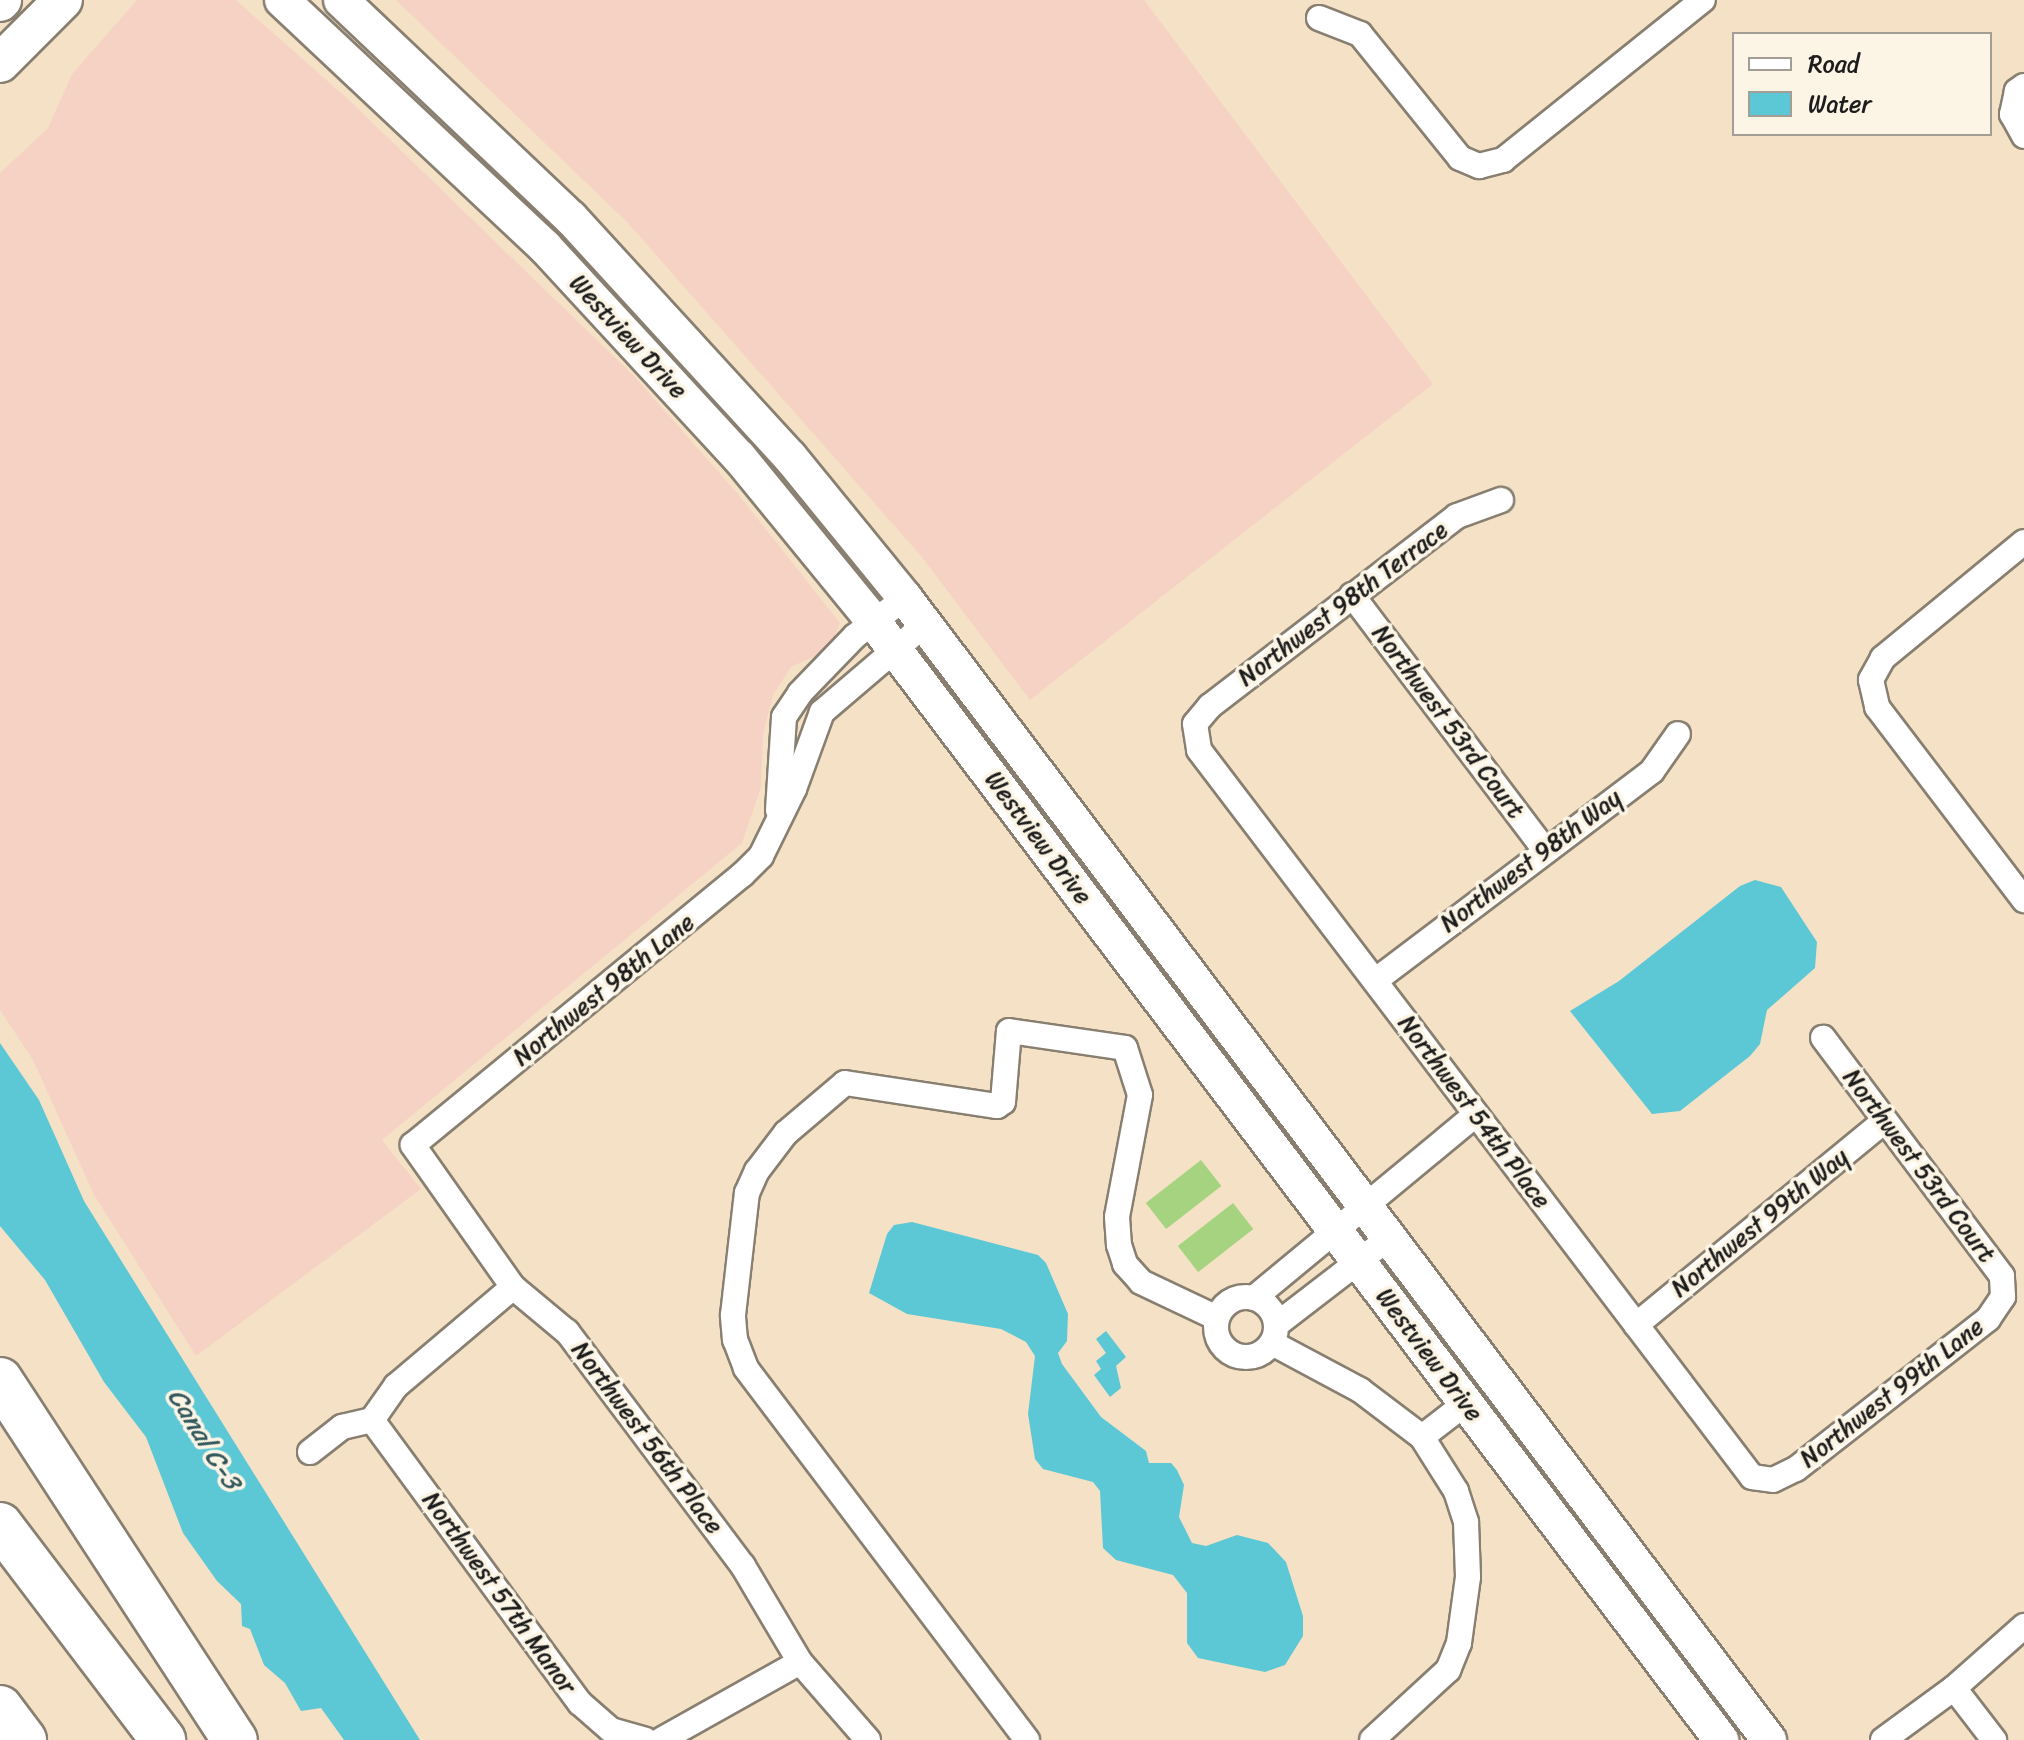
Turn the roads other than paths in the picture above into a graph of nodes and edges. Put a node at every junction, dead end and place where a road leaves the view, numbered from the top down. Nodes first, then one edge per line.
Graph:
1 (63, 0) edge
2 (282, 0) edge
3 (341, 0) edge
4 (1703, 0) edge
5 (1319, 18) dead end
6 (0, 63) edge
7 (2024, 86) edge
8 (2024, 136) edge
9 (1501, 500) dead end
10 (2024, 542) edge
11 (1352, 595) junction
12 (915, 611) junction
13 (874, 622) junction
14 (895, 650) junction
15 (1195, 724) joint
16 (1678, 734) dead end
17 (778, 821) junction
18 (1544, 849) junction
19 (2022, 893) edge
20 (1376, 980) junction
21 (1823, 1038) dead end
22 (1475, 1115) junction
23 (1884, 1121) junction
24 (413, 1145) joint
25 (1363, 1205) junction
26 (1334, 1229) junction
27 (1389, 1238) junction
28 (1359, 1262) junction
29 (513, 1287) junction
30 (2003, 1297) joint
31 (1254, 1298) junction
32 (1217, 1318) junction
33 (1636, 1325) junction
34 (1274, 1334) junction
35 (0, 1380) edge
36 (1466, 1403) junction
37 (372, 1420) junction
38 (1422, 1437) junction
39 (310, 1452) dead end
40 (1773, 1480) joint
41 (0, 1525) edge
42 (2024, 1626) edge
43 (800, 1662) junction
44 (1954, 1688) junction
45 (0, 1708) edge
46 (24, 1740) edge
47 (163, 1740) edge
48 (235, 1740) edge
49 (645, 1740) edge
50 (661, 1740) edge
51 (868, 1740) edge
52 (1027, 1740) edge
53 (1372, 1740) edge
54 (1721, 1740) edge
55 (1769, 1740) edge
56 (1883, 1740) edge
57 (1994, 1740) edge

1 - 6 main road
2 - 13 street, Westview Drive
3 - 12 street, Westview Drive
4 - 5 street
7 - 8 street
9 - 11 street, Northwest 98th Terrace
10 - 19 street
11 - 15 street, Northwest 98th Terrace
11 - 18 street, Northwest 53rd Court
12 - 13 street, Northwest 98th Lane
12 - 14 street, Northwest 98th Lane
12 - 25 street, Westview Drive
13 - 14 street, Westview Drive
13 - 17 street, Northwest 98th Lane
14 - 17 street, Northwest 98th Lane
14 - 26 street, Westview Drive
15 - 20 street, Northwest 54th Place
16 - 18 street, Northwest 98th Way
17 - 24 street, Northwest 98th Lane
18 - 20 street, Northwest 98th Way
20 - 22 street, Northwest 54th Place
21 - 23 street, Northwest 53rd Court
22 - 25 street
22 - 33 street, Northwest 54th Place
23 - 30 street, Northwest 53rd Court
23 - 33 street, Northwest 99th Way
24 - 29 street, Northwest 56th Place
25 - 26 street
25 - 27 street, Westview Drive
26 - 28 street, Westview Drive
26 - 31 street
27 - 28 street
27 - 55 street, Westview Drive
28 - 34 street
28 - 36 street, Westview Drive
29 - 37 street
29 - 43 street, Northwest 56th Place
30 - 40 street, Northwest 99th Lane
31 - 32 street
31 - 34 street
32 - 34 street
32 - 52 street
33 - 40 street, Northwest 54th Place
34 - 38 street
35 - 48 highway
36 - 38 street
36 - 54 street, Westview Drive
37 - 39 street
37 - 49 street, Northwest 57th Manor
38 - 53 street
41 - 47 highway
42 - 44 street
43 - 50 street
43 - 51 street, Northwest 56th Place
44 - 56 street
44 - 57 street
45 - 46 highway

